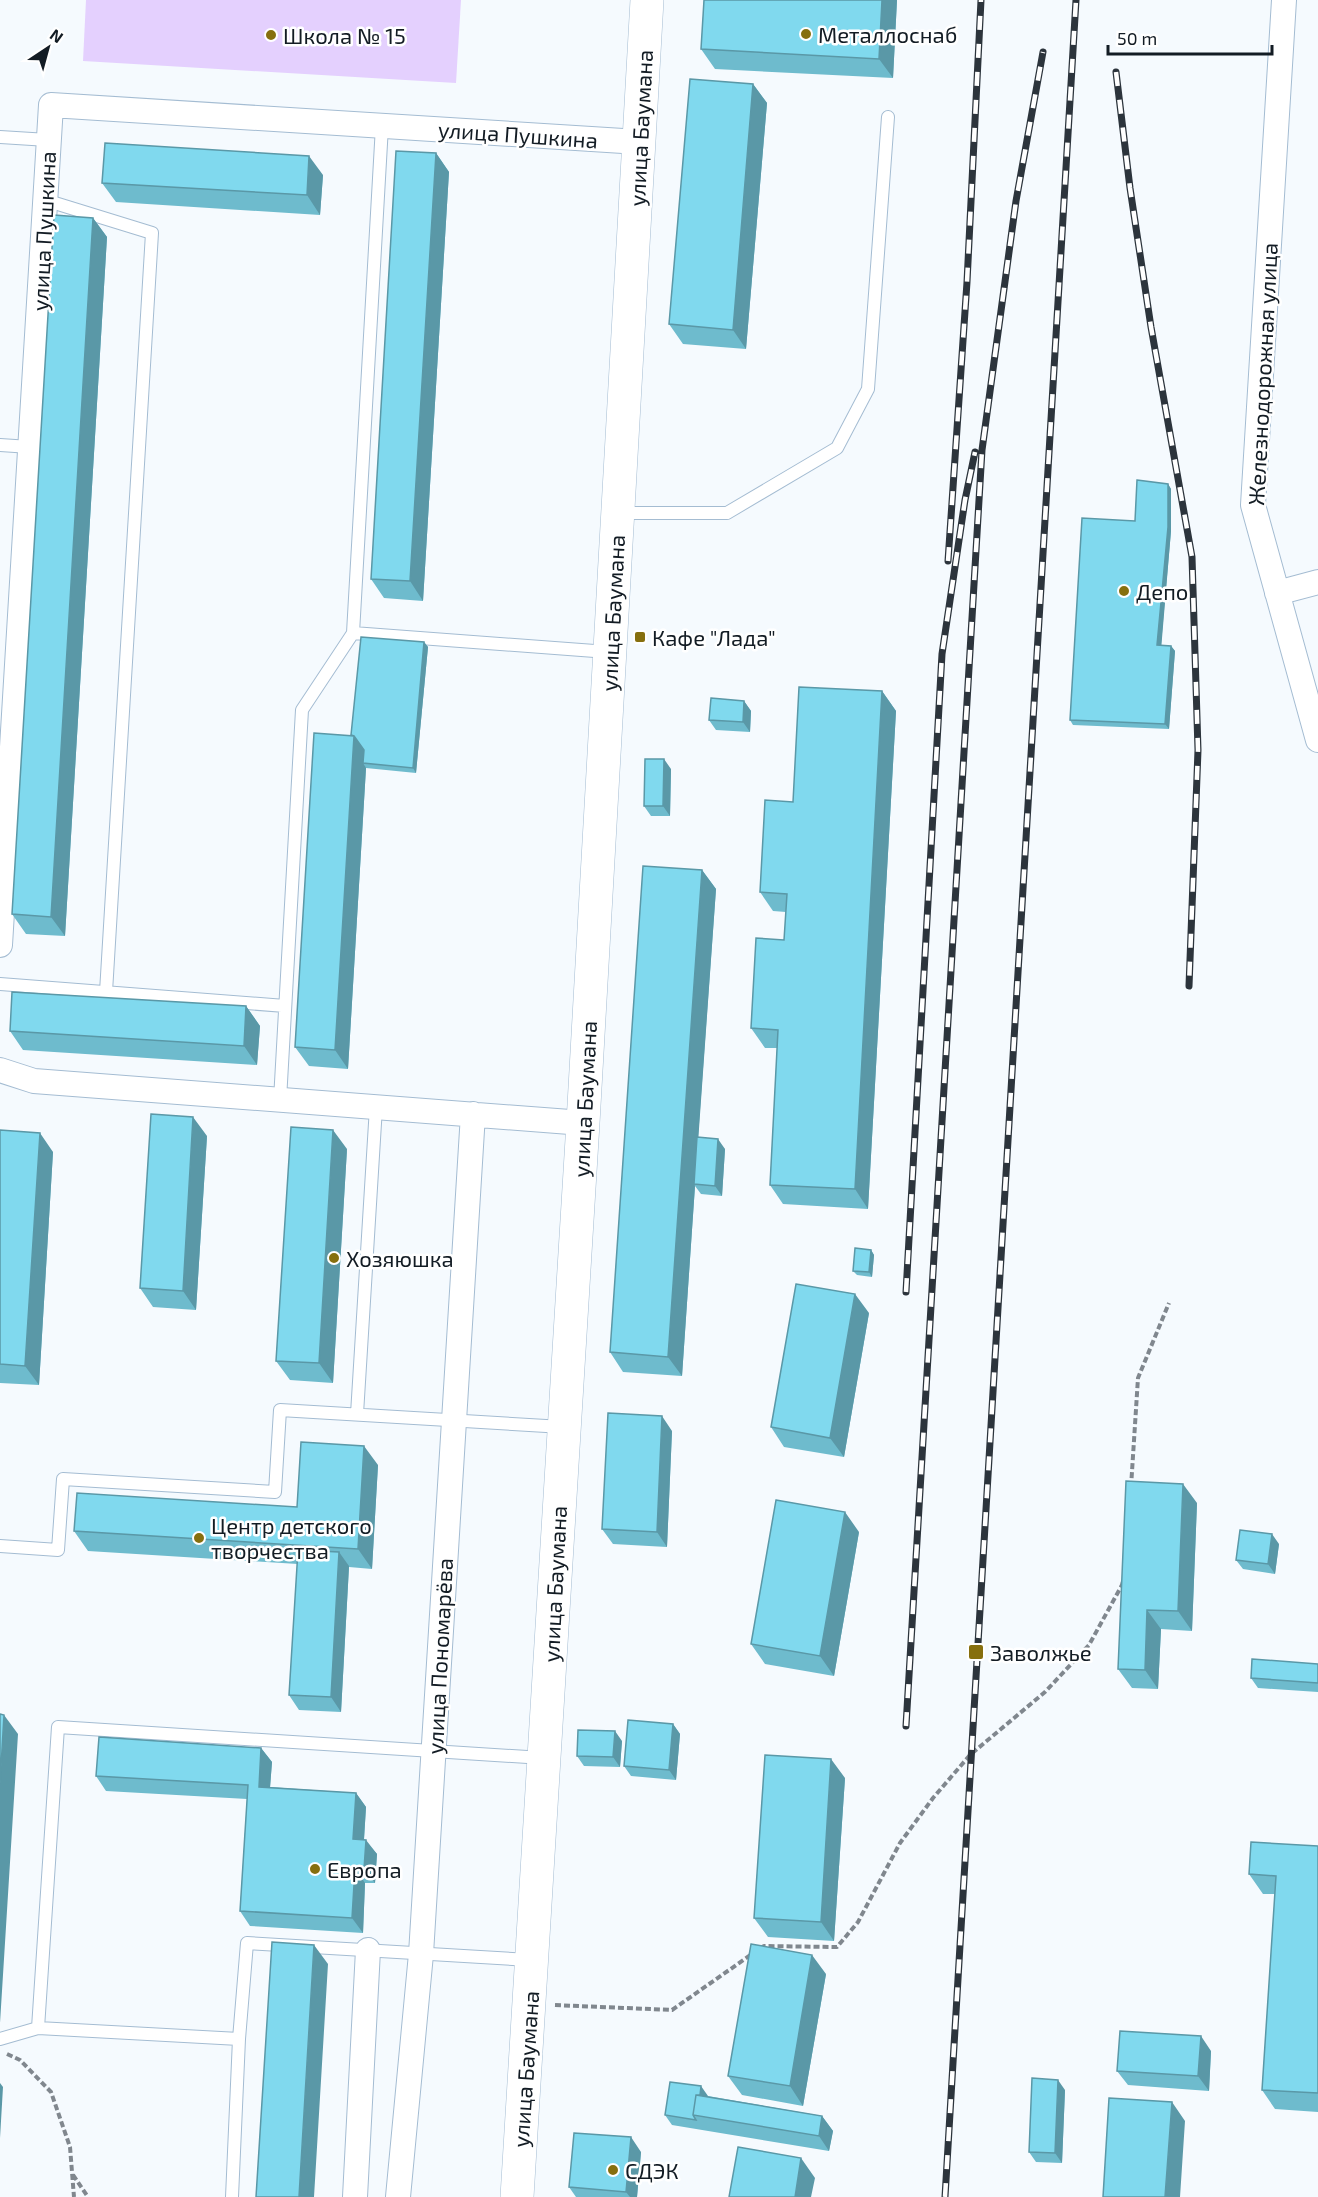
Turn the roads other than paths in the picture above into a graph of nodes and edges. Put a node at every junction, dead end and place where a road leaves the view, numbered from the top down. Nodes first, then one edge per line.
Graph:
1 (647, 0) edge
2 (1284, 0) edge
3 (888, 117) dead end
4 (382, 126) junction
5 (0, 137) edge
6 (48, 140) junction
7 (639, 142) junction
8 (45, 200) junction
9 (0, 445) edge
10 (30, 447) junction
11 (617, 513) junction
12 (1318, 582) edge
13 (1277, 593) junction
14 (353, 633) junction
15 (610, 652) junction
16 (1318, 741) edge
17 (0, 945) edge
18 (0, 984) edge
19 (106, 992) junction
20 (285, 1006) junction
21 (0, 1070) edge
22 (280, 1100) junction
23 (375, 1107) junction
24 (472, 1114) junction
25 (583, 1122) junction
26 (357, 1414) junction
27 (454, 1420) junction
28 (564, 1427) junction
29 (0, 1546) edge
30 (434, 1751) junction
31 (544, 1758) junction
32 (368, 1950) junction
33 (421, 1954) junction
34 (532, 1960) junction
35 (38, 2028) junction
36 (0, 2039) edge
37 (239, 2039) junction
38 (232, 2197) edge
39 (355, 2197) edge
40 (398, 2197) edge
41 (517, 2197) edge

1 - 7 main road, улица Баумана
2 - 13 street, Железнодорожная улица
3 - 11 lane
4 - 6 street, улица Пушкина
4 - 7 street, улица Пушкина
4 - 14 lane
5 - 6 lane
6 - 8 street, улица Пушкина
7 - 11 main road, улица Баумана
8 - 10 street, улица Пушкина
8 - 19 lane
9 - 10 lane
10 - 17 street, улица Пушкина
11 - 15 main road, улица Баумана
12 - 13 street
13 - 16 street, Железнодорожная улица
14 - 15 lane
14 - 20 lane
15 - 25 main road, улица Баумана
18 - 19 lane
19 - 20 lane
20 - 22 lane
21 - 22 street
22 - 23 street
23 - 24 street
23 - 26 lane
24 - 25 street
24 - 27 street, улица Пономарёва
25 - 28 main road, улица Баумана
26 - 27 lane
26 - 29 lane
27 - 28 lane
27 - 30 street, улица Пономарёва
28 - 31 main road, улица Баумана
30 - 31 lane
30 - 33 street, улица Пономарёва
30 - 35 lane
31 - 34 main road, улица Баумана
32 - 33 lane
32 - 37 lane
32 - 39 street
33 - 34 lane
33 - 40 street, улица Пономарёва
34 - 41 main road, улица Баумана
35 - 36 lane
35 - 37 lane
37 - 38 lane

